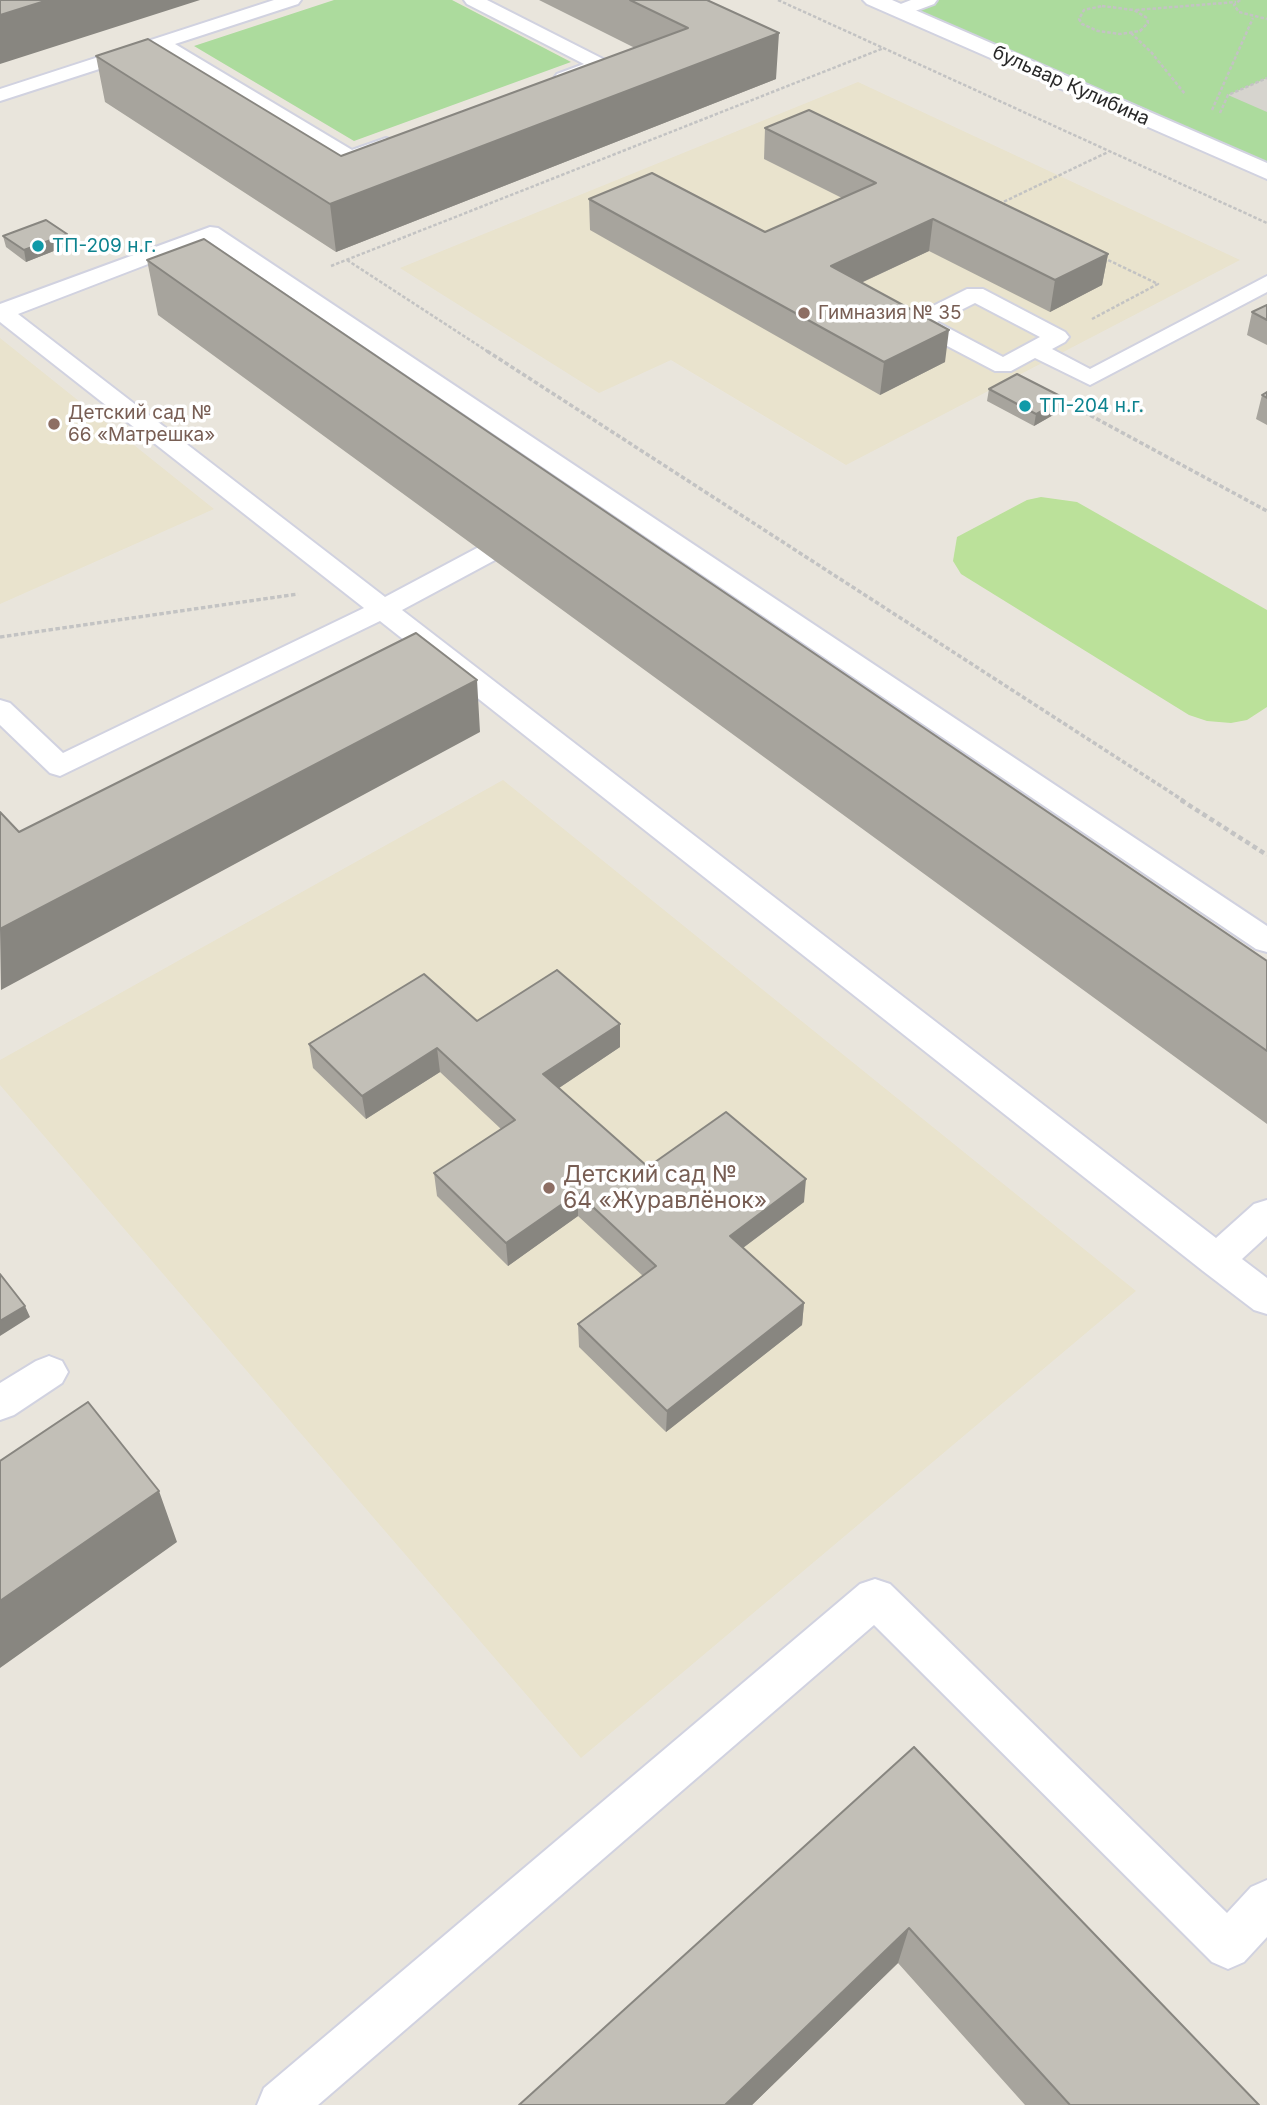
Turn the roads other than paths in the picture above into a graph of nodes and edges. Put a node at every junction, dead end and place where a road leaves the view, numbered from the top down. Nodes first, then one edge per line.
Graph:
1 (292, 0) edge
2 (473, 0) edge
3 (874, 0) edge
4 (928, 0) edge
5 (899, 11) junction
6 (160, 43) junction
7 (550, 83) edge
8 (0, 95) edge
9 (400, 139) edge
10 (1267, 172) edge
11 (1267, 283) edge
12 (0, 312) edge
13 (1035, 349) junction
14 (486, 554) edge
15 (382, 610) junction
16 (0, 709) edge
17 (1267, 941) edge
18 (1267, 1214) edge
19 (1216, 1259) junction
20 (1267, 1299) edge
21 (48, 1372) dead end
22 (0, 1403) edge
23 (1267, 1903) edge
24 (281, 2105) edge

1 - 6 lane
2 - 7 lane
3 - 5 street, бульвар Кулибина
4 - 5 lane
5 - 10 street, бульвар Кулибина
6 - 8 lane
6 - 9 lane
11 - 13 lane
12 - 15 lane
12 - 17 lane
13 - 13 lane
14 - 15 lane
15 - 16 lane
15 - 19 lane
18 - 19 lane
19 - 20 lane
21 - 22 lane
23 - 24 lane

